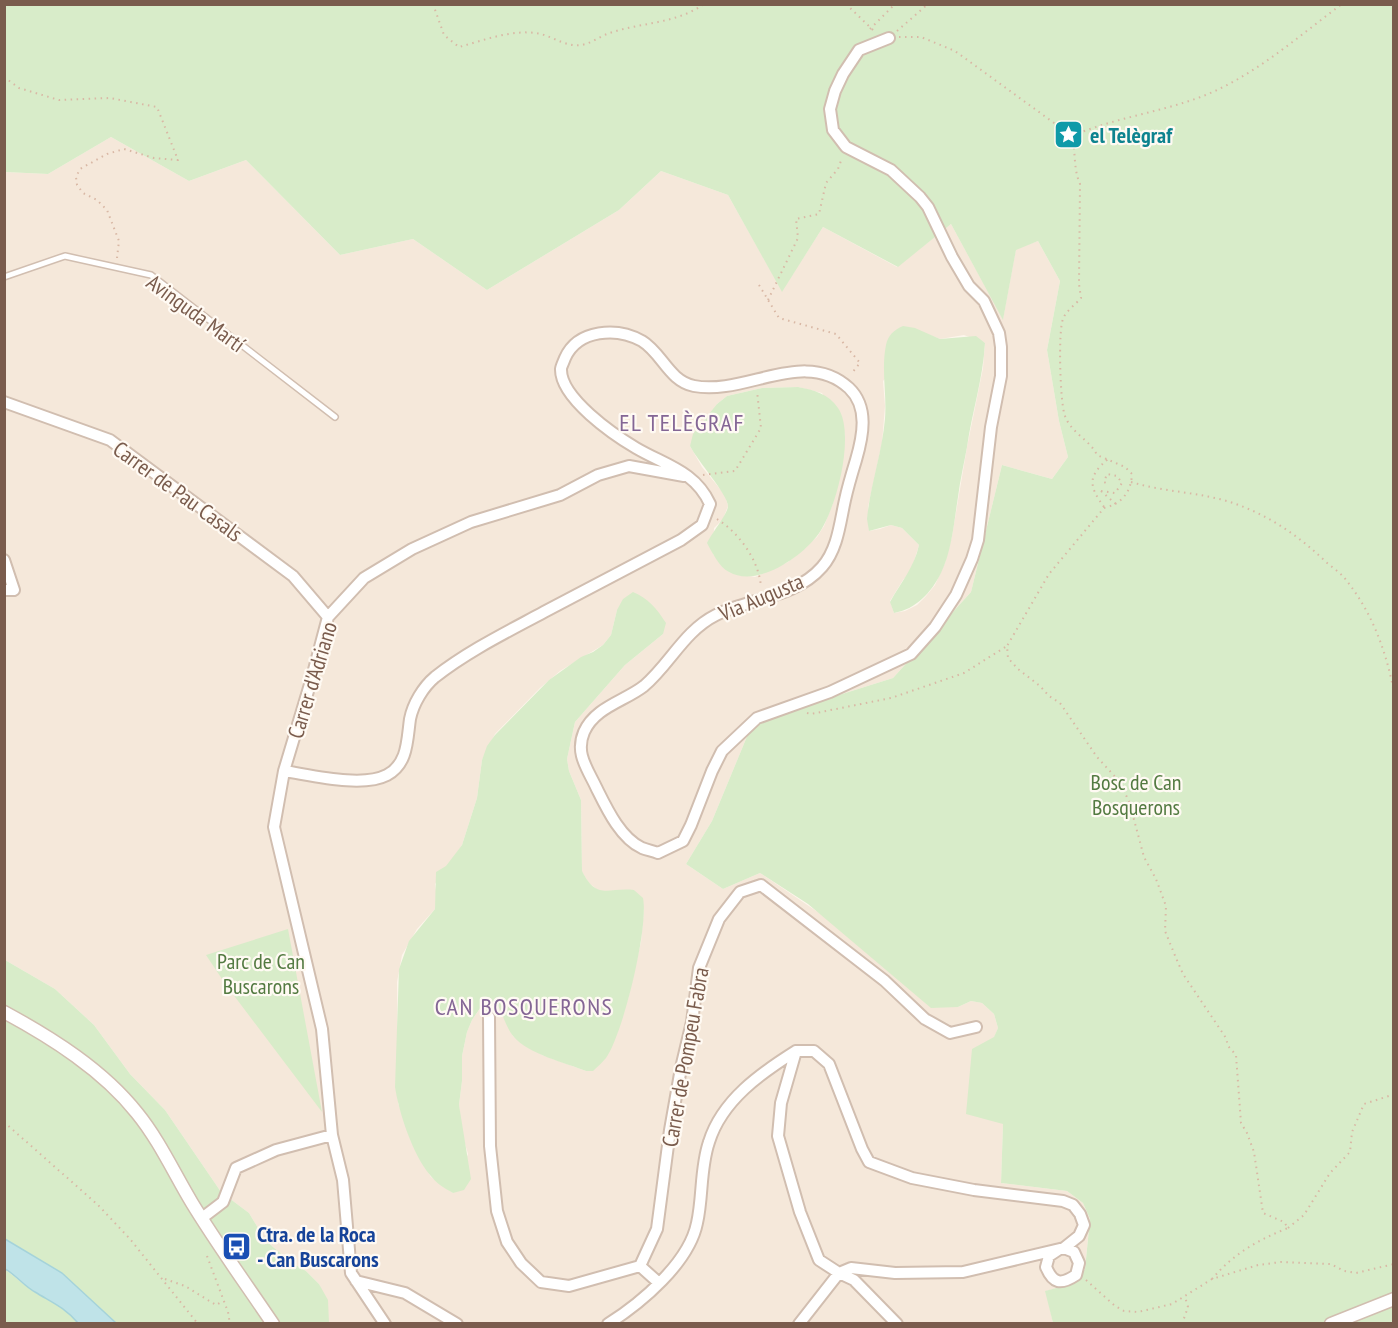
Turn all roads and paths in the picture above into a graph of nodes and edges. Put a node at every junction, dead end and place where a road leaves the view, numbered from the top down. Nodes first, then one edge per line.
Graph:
1 (433, 4) edge
2 (704, 4) edge
3 (846, 4) edge
4 (895, 4) edge
5 (928, 4) edge
6 (1342, 4) edge
7 (870, 29) junction
8 (888, 38) junction
9 (4, 77) edge
10 (1072, 136) junction
11 (846, 147) junction
12 (115, 267) junction
13 (4, 277) edge
14 (759, 285) dead end
15 (768, 300) junction
16 (756, 380) junction
17 (844, 383) junction
18 (4, 402) edge
19 (335, 417) dead end
20 (1108, 459) junction
21 (688, 477) junction
22 (1131, 482) junction
23 (1106, 483) dead end
24 (1117, 505) junction
25 (1104, 508) junction
26 (707, 512) junction
27 (4, 560) edge
28 (9, 590) edge
29 (762, 600) junction
30 (328, 617) junction
31 (1007, 646) junction
32 (1394, 693) edge
33 (788, 708) junction
34 (284, 771) junction
35 (4, 1012) edge
36 (489, 1017) dead end
37 (976, 1027) dead end
38 (796, 1051) junction
39 (1394, 1096) edge
40 (4, 1122) edge
41 (332, 1135) junction
42 (202, 1218) junction
43 (1288, 1228) junction
44 (1061, 1249) junction
45 (207, 1256) dead end
46 (1394, 1264) edge
47 (640, 1266) junction
48 (839, 1274) junction
49 (1075, 1275) junction
50 (162, 1278) junction
51 (1212, 1279) junction
52 (356, 1281) junction
53 (658, 1283) junction
54 (1185, 1297) junction
55 (1394, 1299) edge
56 (223, 1300) junction
57 (198, 1323) edge
58 (230, 1323) edge
59 (273, 1323) edge
60 (385, 1323) edge
61 (457, 1323) edge
62 (608, 1323) edge
63 (799, 1323) edge
64 (897, 1323) edge
65 (1182, 1323) edge
66 (1331, 1323) edge

1 - 2 path
3 - 7 path
4 - 7 path
5 - 8 path
6 - 10 path
7 - 8 path
8 - 10 path
8 - 11 street
9 - 12 path
10 - 20 path
11 - 15 path
11 - 33 street, Via Augusta
12 - 13 lane, Avinguda Martí
12 - 19 lane, Avinguda Martí
14 - 15 path
15 - 17 path
16 - 17 street
16 - 21 path
16 - 21 street
17 - 29 street, Via Augusta
18 - 30 street, Carrer de Pau Casals
20 - 22 path
20 - 25 path
21 - 26 street
21 - 30 street, Carrer d'Adriano
22 - 24 path
22 - 32 path
23 - 24 path
24 - 25 path
25 - 31 path
26 - 29 path
26 - 34 street
27 - 28 street
29 - 33 street, Via Augusta
30 - 34 street, Carrer d'Adriano
31 - 33 path
31 - 43 path
34 - 41 street, Carrer d'Adriano
35 - 42 street
36 - 47 street
37 - 47 street, Carrer de Pompeu Fabra
38 - 44 street
38 - 48 street
38 - 53 street
39 - 43 path
40 - 50 path
41 - 42 street
41 - 52 street, Carrer d'Adriano
42 - 59 street
43 - 51 path
44 - 48 street
44 - 49 street
44 - 49 street
45 - 56 path
46 - 51 path
47 - 53 street
48 - 63 street
48 - 64 street
49 - 54 path
50 - 56 path
50 - 57 path
51 - 54 path
52 - 60 street
52 - 61 street
53 - 62 street
54 - 65 path
55 - 66 street
56 - 58 path

